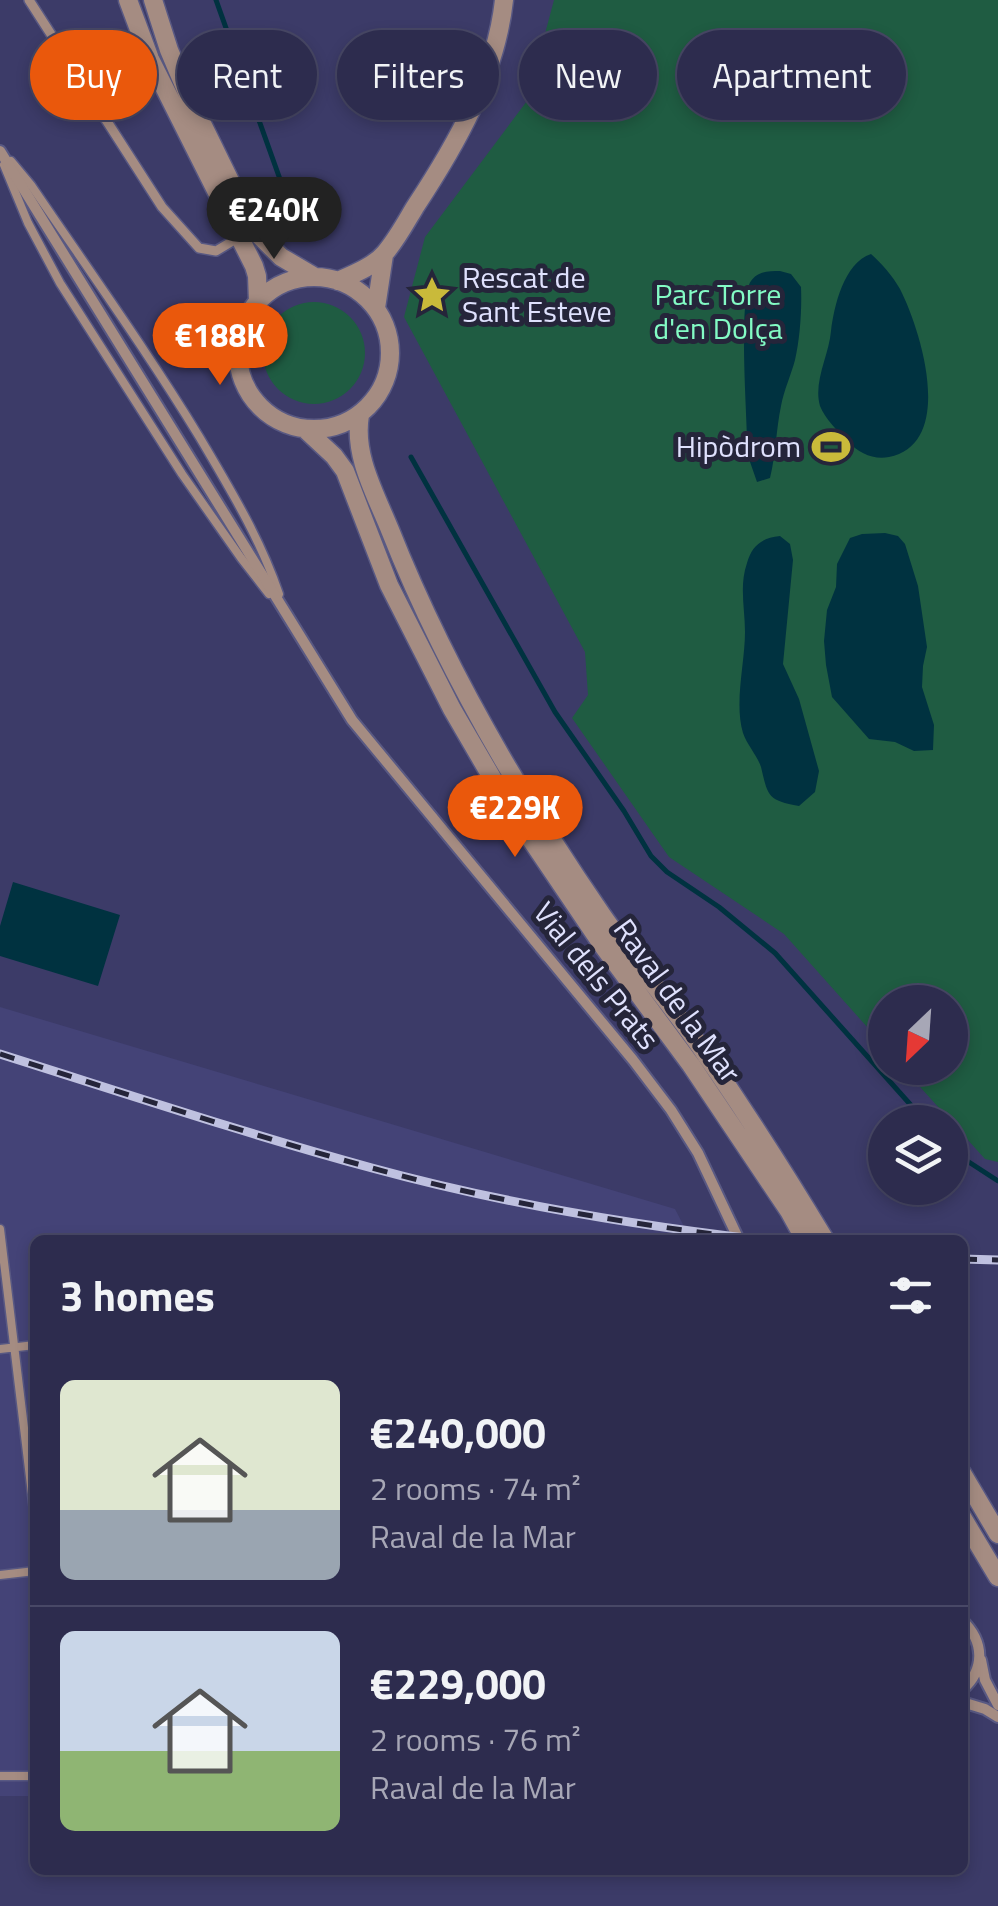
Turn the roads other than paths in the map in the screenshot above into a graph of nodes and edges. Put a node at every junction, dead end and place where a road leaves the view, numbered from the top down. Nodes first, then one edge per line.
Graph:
1 (29, 0) edge
2 (128, 0) edge
3 (153, 0) edge
4 (504, 0) edge
5 (0, 152) edge
6 (274, 219) dead end
7 (246, 234) junction
8 (384, 255) junction
9 (315, 277) junction
10 (338, 281) junction
11 (258, 302) junction
12 (376, 308) junction
13 (360, 415) junction
14 (305, 429) junction
15 (285, 613) junction
16 (0, 1229) edge
17 (737, 1235) edge
18 (802, 1235) edge
19 (822, 1235) edge
20 (30, 1345) edge
21 (14, 1347) junction
22 (0, 1349) edge
23 (30, 1479) edge
24 (968, 1482) edge
25 (968, 1527) edge
26 (998, 1534) edge
27 (30, 1572) edge
28 (0, 1575) edge
29 (998, 1577) edge
30 (968, 1626) edge
31 (980, 1658) junction
32 (968, 1684) edge
33 (968, 1704) edge
34 (998, 1706) edge
35 (998, 1717) edge
36 (0, 1776) edge
37 (30, 1776) edge

1 - 7 street
2 - 7 street
3 - 7 street
4 - 8 street
5 - 15 street, Vial dels Prats
5 - 15 lane, Vial dels Prats
5 - 15 lane, Vial dels Prats
6 - 7 street
7 - 9 street
7 - 11 street
8 - 10 street
8 - 12 street
9 - 10 street
9 - 11 street
10 - 12 street
11 - 14 street, Raval de la Mar
12 - 13 street
13 - 14 street
13 - 19 street, Raval de la Mar
14 - 18 street, Raval de la Mar
15 - 17 street, Vial dels Prats
16 - 21 lane
20 - 21 lane
21 - 22 lane
21 - 23 lane
24 - 26 street
25 - 29 street
27 - 28 lane
30 - 31 street
31 - 32 street
31 - 34 street
33 - 35 street
36 - 37 lane

